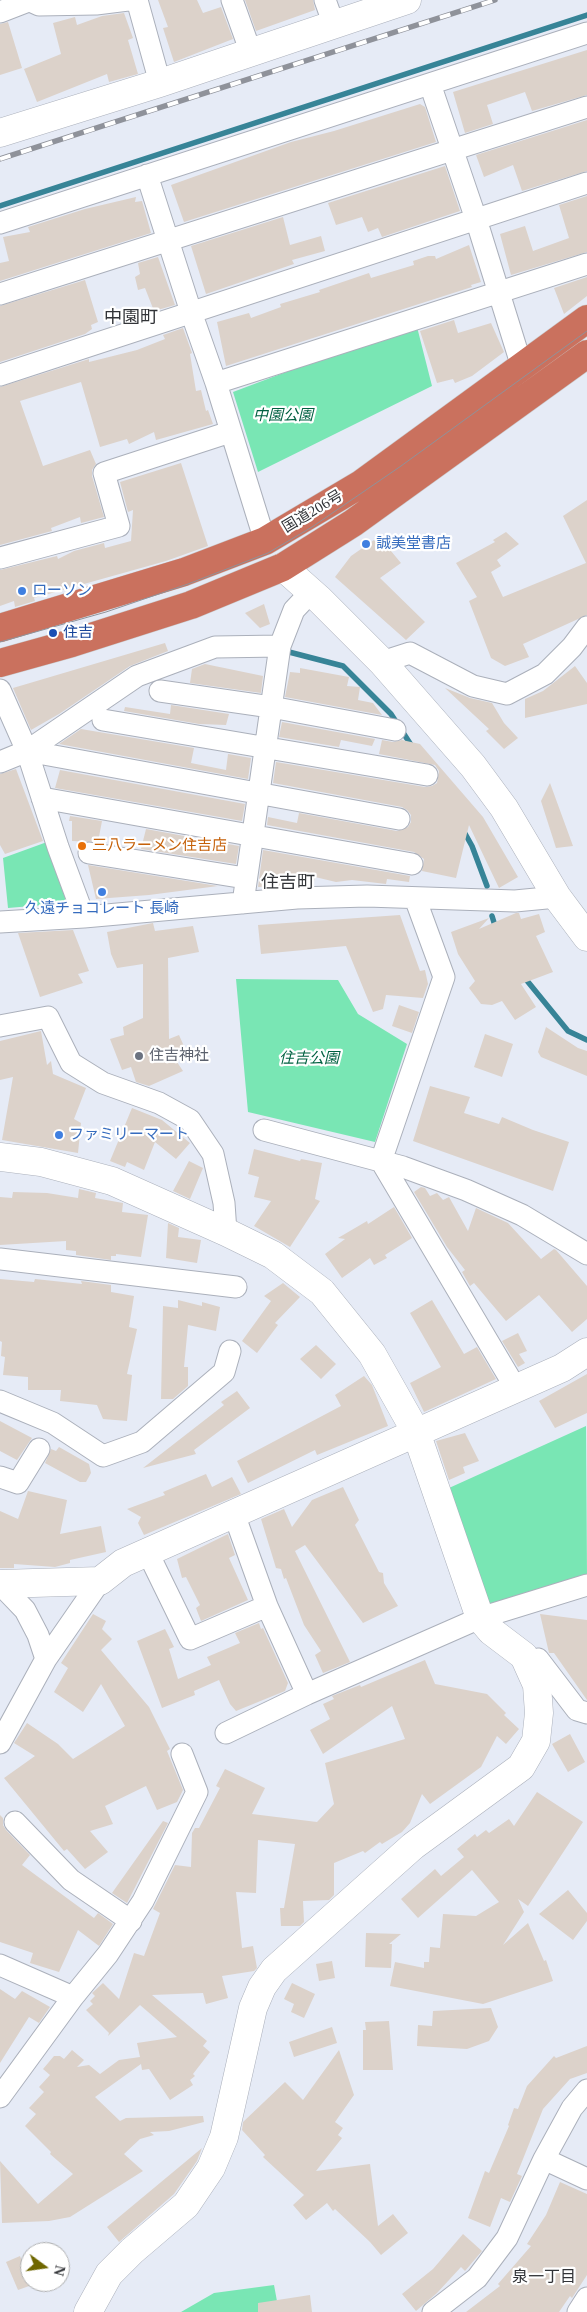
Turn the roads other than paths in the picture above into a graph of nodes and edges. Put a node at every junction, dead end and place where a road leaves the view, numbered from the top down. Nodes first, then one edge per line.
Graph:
1 (29, 0) edge
2 (128, 0) edge
3 (136, 0) edge
4 (232, 0) edge
5 (325, 0) edge
6 (407, 0) edge
7 (0, 12) edge
8 (334, 25) junction
9 (587, 33) edge
10 (251, 53) junction
11 (160, 84) junction
12 (430, 84) junction
13 (587, 106) edge
14 (0, 133) edge
15 (452, 149) junction
16 (147, 176) junction
17 (587, 184) edge
18 (476, 219) junction
19 (0, 223) edge
20 (169, 239) junction
21 (587, 264) edge
22 (499, 292) junction
23 (0, 294) edge
24 (190, 312) junction
25 (587, 319) edge
26 (587, 354) edge
27 (522, 367) junction
28 (0, 375) edge
29 (216, 383) junction
30 (230, 432) junction
31 (265, 541) junction
32 (0, 558) edge
33 (283, 567) junction
34 (311, 592) junction
35 (587, 627) edge
36 (0, 628) edge
37 (280, 646) junction
38 (382, 662) junction
39 (0, 663) edge
40 (0, 690) edge
41 (160, 691) dead end
42 (271, 707) junction
43 (103, 720) dead end
44 (395, 730) dead end
45 (265, 749) junction
46 (27, 751) junction
47 (0, 762) edge
48 (427, 775) dead end
49 (258, 793) junction
50 (42, 798) junction
51 (399, 819) dead end
52 (251, 836) junction
53 (89, 853) dead end
54 (412, 864) dead end
55 (245, 878) junction
56 (557, 897) junction
57 (415, 898) junction
58 (243, 903) junction
59 (84, 917) junction
60 (0, 922) edge
61 (587, 937) edge
62 (0, 1026) edge
63 (264, 1130) dead end
64 (0, 1157) edge
65 (381, 1161) junction
66 (226, 1232) junction
67 (587, 1254) edge
68 (0, 1259) edge
69 (236, 1287) dead end
70 (230, 1351) dead end
71 (587, 1352) edge
72 (515, 1388) junction
73 (0, 1401) edge
74 (416, 1432) junction
75 (39, 1449) dead end
76 (0, 1477) edge
77 (234, 1514) junction
78 (148, 1553) junction
79 (100, 1581) junction
80 (0, 1584) edge
81 (587, 1585) edge
82 (267, 1606) junction
83 (480, 1618) junction
84 (46, 1659) junction
85 (538, 1659) dead end
86 (307, 1694) junction
87 (587, 1713) edge
88 (226, 1733) dead end
89 (0, 1743) edge
90 (182, 1754) dead end
91 (16, 1822) dead end
92 (131, 1921) junction
93 (0, 1965) edge
94 (73, 1997) junction
95 (587, 2090) edge
96 (0, 2097) edge
97 (544, 2159) junction
98 (587, 2179) edge
99 (587, 2298) edge
100 (88, 2312) edge
101 (433, 2312) edge
102 (578, 2312) edge

1 - 2 street
1 - 7 street
3 - 11 street
4 - 10 street
5 - 8 street
6 - 8 street
8 - 10 street
9 - 12 street
10 - 11 street
11 - 14 street
12 - 15 street
12 - 16 street
13 - 15 street
15 - 18 street
15 - 20 street
16 - 19 street
16 - 20 street
17 - 18 street
18 - 22 street
18 - 24 street
20 - 23 street
20 - 24 street
21 - 22 street
22 - 27 street
22 - 29 street
24 - 28 street
24 - 29 street
25 - 27 highway, 国道206号
26 - 33 highway, 国道206号
27 - 31 highway, 国道206号
29 - 30 street
30 - 31 street
30 - 32 street
31 - 36 highway, 国道206号
33 - 34 street
33 - 39 highway, 国道206号
34 - 37 street
34 - 38 street
35 - 38 street
37 - 42 street
37 - 46 street
38 - 56 street
40 - 46 street
41 - 42 street
42 - 44 street
42 - 45 street
43 - 45 street
45 - 48 street
45 - 49 street
46 - 47 street
46 - 49 street
46 - 50 street
49 - 51 street
49 - 52 street
50 - 52 street
50 - 59 street
52 - 54 street
52 - 55 street
53 - 55 street
55 - 58 street
56 - 57 street
56 - 61 street
57 - 58 street
57 - 65 street
58 - 59 street
59 - 60 street
62 - 66 street
63 - 65 street
64 - 66 street
65 - 67 street
65 - 72 street
66 - 74 street
68 - 69 street
70 - 73 street
71 - 72 street
72 - 74 street
74 - 77 street
74 - 83 street
75 - 76 street
77 - 78 street
77 - 82 street
78 - 79 street
78 - 82 street
79 - 80 street
79 - 84 street
80 - 84 street
81 - 83 street
82 - 86 street
83 - 86 street
83 - 100 street
84 - 89 street
85 - 87 street
86 - 88 street
90 - 92 street
91 - 92 street
92 - 94 street
93 - 94 street
94 - 96 street
95 - 97 street
97 - 98 street
97 - 101 street
99 - 102 street

